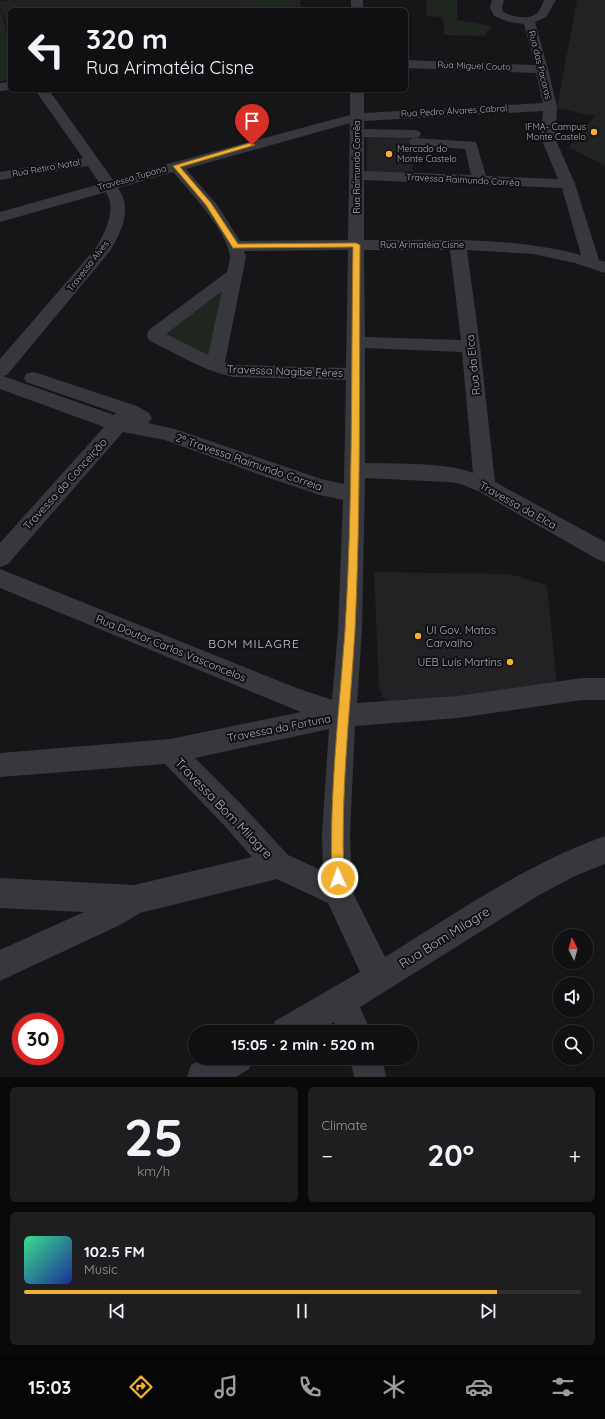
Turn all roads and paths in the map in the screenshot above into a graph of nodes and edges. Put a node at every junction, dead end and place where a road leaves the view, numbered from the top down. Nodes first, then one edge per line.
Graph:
1 (498, 0) edge
2 (550, 0) edge
3 (529, 21) junction
4 (408, 64) edge
5 (542, 69) junction
6 (43, 92) edge
7 (357, 92) edge
8 (550, 107) junction
9 (411, 113) junction
10 (357, 117) junction
11 (357, 133) junction
12 (417, 155) junction
13 (92, 161) junction
14 (176, 166) junction
15 (357, 175) junction
16 (0, 176) edge
17 (480, 180) junction
18 (568, 184) junction
19 (108, 185) junction
20 (0, 217) edge
21 (356, 245) junction
22 (458, 245) junction
23 (236, 246) junction
24 (599, 266) edge
25 (234, 274) junction
26 (356, 342) junction
27 (471, 346) junction
28 (215, 366) junction
29 (1, 372) edge
30 (355, 374) junction
31 (124, 418) junction
32 (355, 470) junction
33 (485, 486) junction
34 (354, 494) junction
35 (605, 554) edge
36 (0, 558) edge
37 (0, 578) edge
38 (605, 689) edge
39 (342, 715) junction
40 (170, 751) junction
41 (0, 765) edge
42 (605, 850) edge
43 (278, 864) junction
44 (0, 893) edge
45 (338, 893) junction
46 (134, 900) junction
47 (0, 966) edge
48 (379, 978) junction
49 (341, 1002) junction
50 (299, 1025) edge
51 (352, 1025) edge
52 (225, 1065) edge
53 (367, 1065) edge
54 (203, 1077) edge
55 (370, 1077) edge

1 - 3 street
2 - 3 street, Rua das Pacaras
3 - 5 street, Rua das Pacaras
4 - 5 street, Rua Miguel Couto
5 - 8 street, Rua das Pacaras
6 - 13 street, Travessa Alves
7 - 10 street, Rua Raimundo Corrêa
8 - 9 street, Rua Pedro Álvares Cabral
8 - 18 street, Rua das Pacaras
9 - 10 street, Rua Pedro Álvares Cabral
9 - 12 street
10 - 11 street, Rua Raimundo Corrêa
10 - 14 street, Travessa Tupana
11 - 12 street
11 - 15 street, Rua Raimundo Corrêa
12 - 15 street, Travessa Raimundo Corrêa
12 - 17 street, Travessa Raimundo Corrêa
12 - 17 street
13 - 16 street, Rua Retiro Natal
13 - 19 street, Travessa Alves
14 - 19 street, Travessa Tupana
14 - 23 street
15 - 21 street, Rua Raimundo Corrêa
17 - 18 street, Travessa Raimundo Corrêa
18 - 24 street, Rua das Pacaras
19 - 20 street, Travessa Tupana
19 - 29 street, Travessa Alves
21 - 22 street, Rua Arimatéia Cisne
21 - 23 street, Rua Arimatéia Cisne
21 - 26 street, Rua Raimundo Corrêa
22 - 24 street, Rua Arimatéia Cisne
22 - 27 street, Rua da Elca
23 - 25 street, Travessa Nagibe Féres
25 - 28 street, Travessa Nagibe Féres
25 - 28 street, Travessa Nagibe Féres
26 - 27 street
26 - 30 street, Rua Raimundo Corrêa
27 - 33 street, Rua da Elca
28 - 30 street, Travessa Nagibe Féres
29 - 31 street, 2ª Travessa Raimundo Correia
30 - 32 street, Rua Raimundo Corrêa
31 - 34 street, 2ª Travessa Raimundo Correia
31 - 36 street, Travessa da Conceição
32 - 33 street, Travessa da Elca
32 - 34 street, Rua Raimundo Corrêa
33 - 35 street, Travessa da Elca
34 - 39 street, Rua Raimundo Corrêa
37 - 39 street, Rua Doutor Carlos Vasconcelos
38 - 39 street, Travessa da Fortuna
39 - 40 street, Travessa da Fortuna
39 - 45 street, Rua Raimundo Corrêa
40 - 41 street, Travessa da Fortuna
40 - 43 street, Travessa Bom Milagre
42 - 48 street, Rua Bom Milagre
43 - 45 street, Travessa Bom Milagre
43 - 46 street, Travessa Bom Milagre
44 - 46 street, Travessa Bom Milagre
45 - 48 street
46 - 47 street, Travessa Bom Milagre
48 - 49 street, Rua Bom Milagre
49 - 50 street, Rua Bom Milagre
49 - 51 street
52 - 54 street
53 - 55 street

